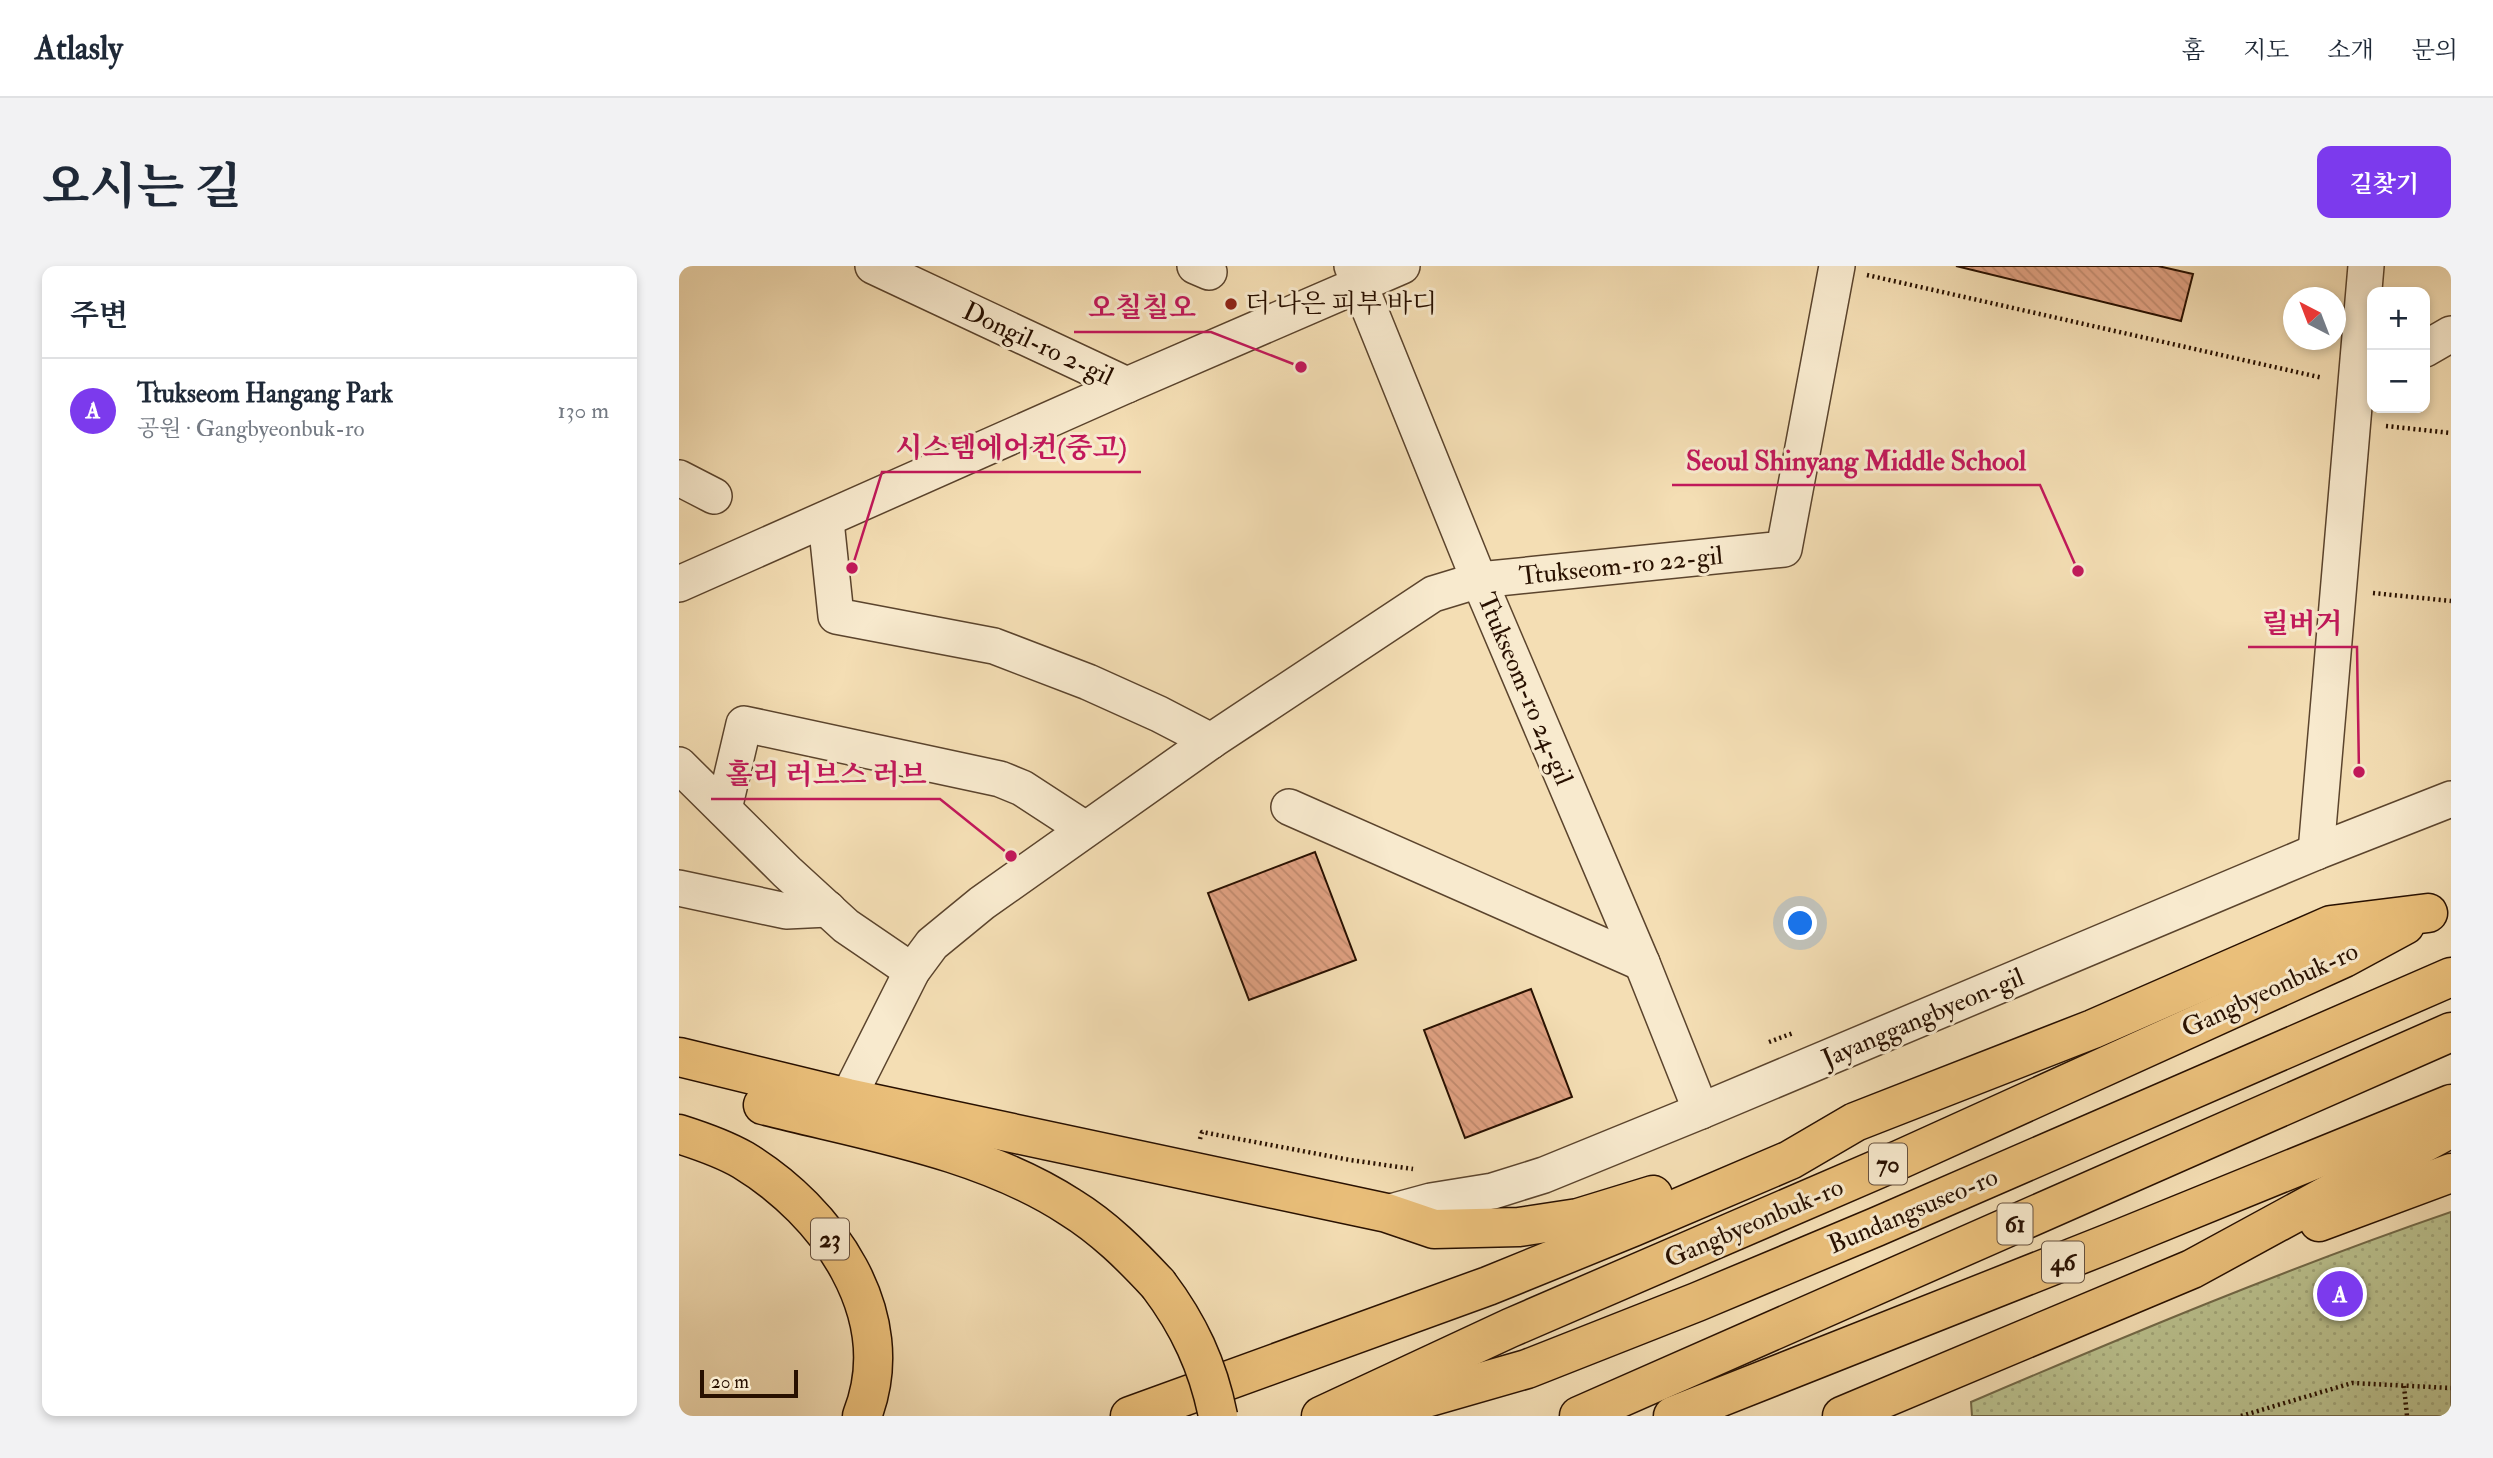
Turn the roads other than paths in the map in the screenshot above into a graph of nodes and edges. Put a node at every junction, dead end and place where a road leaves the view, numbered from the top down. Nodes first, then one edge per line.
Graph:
1 (873, 266) edge
2 (1402, 266) edge
3 (2366, 266) edge
4 (1852, 270) edge
5 (1355, 275) edge
6 (2451, 334) edge
7 (2430, 346) edge
8 (2365, 382) edge
9 (1127, 385) junction
10 (679, 478) edge
11 (714, 496) dead end
12 (826, 521) junction
13 (1479, 580) junction
14 (679, 584) edge
15 (1211, 741) junction
16 (679, 765) edge
17 (2451, 799) edge
18 (1289, 807) dead end
19 (724, 809) junction
20 (1085, 829) junction
21 (2316, 852) junction
22 (679, 888) edge
23 (2440, 908) edge
24 (828, 909) junction
25 (1642, 963) junction
26 (912, 971) junction
27 (2451, 977) edge
28 (2451, 1032) edge
29 (679, 1057) edge
30 (679, 1083) edge
31 (848, 1098) junction
32 (2451, 1104) edge
33 (1701, 1111) junction
34 (1855, 1122) junction
35 (2451, 1128) edge
36 (679, 1134) edge
37 (2451, 1173) edge
38 (1387, 1213) junction
39 (2192, 1269) junction
40 (862, 1416) edge
41 (1130, 1416) edge
42 (1219, 1416) edge
43 (1321, 1416) edge
44 (1364, 1416) edge
45 (1579, 1416) edge
46 (1674, 1416) edge
47 (1842, 1416) edge

1 - 9 street, Dongil-ro 2-gil
2 - 5 street
3 - 8 street
4 - 13 street, Ttukseom-ro 22-gil
5 - 9 street
5 - 13 street, Ttukseom-ro 24-gil
6 - 7 street
8 - 21 street
9 - 12 street
10 - 11 street
12 - 14 street
12 - 15 street
13 - 15 street, Ttukseom-ro 22-gil
13 - 25 street, Ttukseom-ro 24-gil
15 - 20 street, Ttukseom-ro 22-gil
16 - 19 street
17 - 21 street, Jayanggangbyeon-gil
18 - 25 street
19 - 20 street
19 - 24 street
20 - 26 street, Ttukseom-ro 22-gil
21 - 33 street, Jayanggangbyeon-gil
22 - 24 street
23 - 34 highway
23 - 43 highway, Gangbyeonbuk-ro / 70
24 - 26 street
25 - 33 street, Ttukseom-ro 24-gil
26 - 31 street, Ttukseom-ro 22-gil
27 - 44 highway, Bundangsuseo-ro / 61
28 - 45 highway, Bundangsuseo-ro / 61
29 - 31 highway
30 - 42 highway, bridge
31 - 38 highway
32 - 46 highway, 46
33 - 38 street, Jayanggangbyeon-gil
34 - 38 highway
34 - 41 highway
35 - 39 highway
36 - 40 highway, 23
37 - 39 highway
39 - 47 highway

